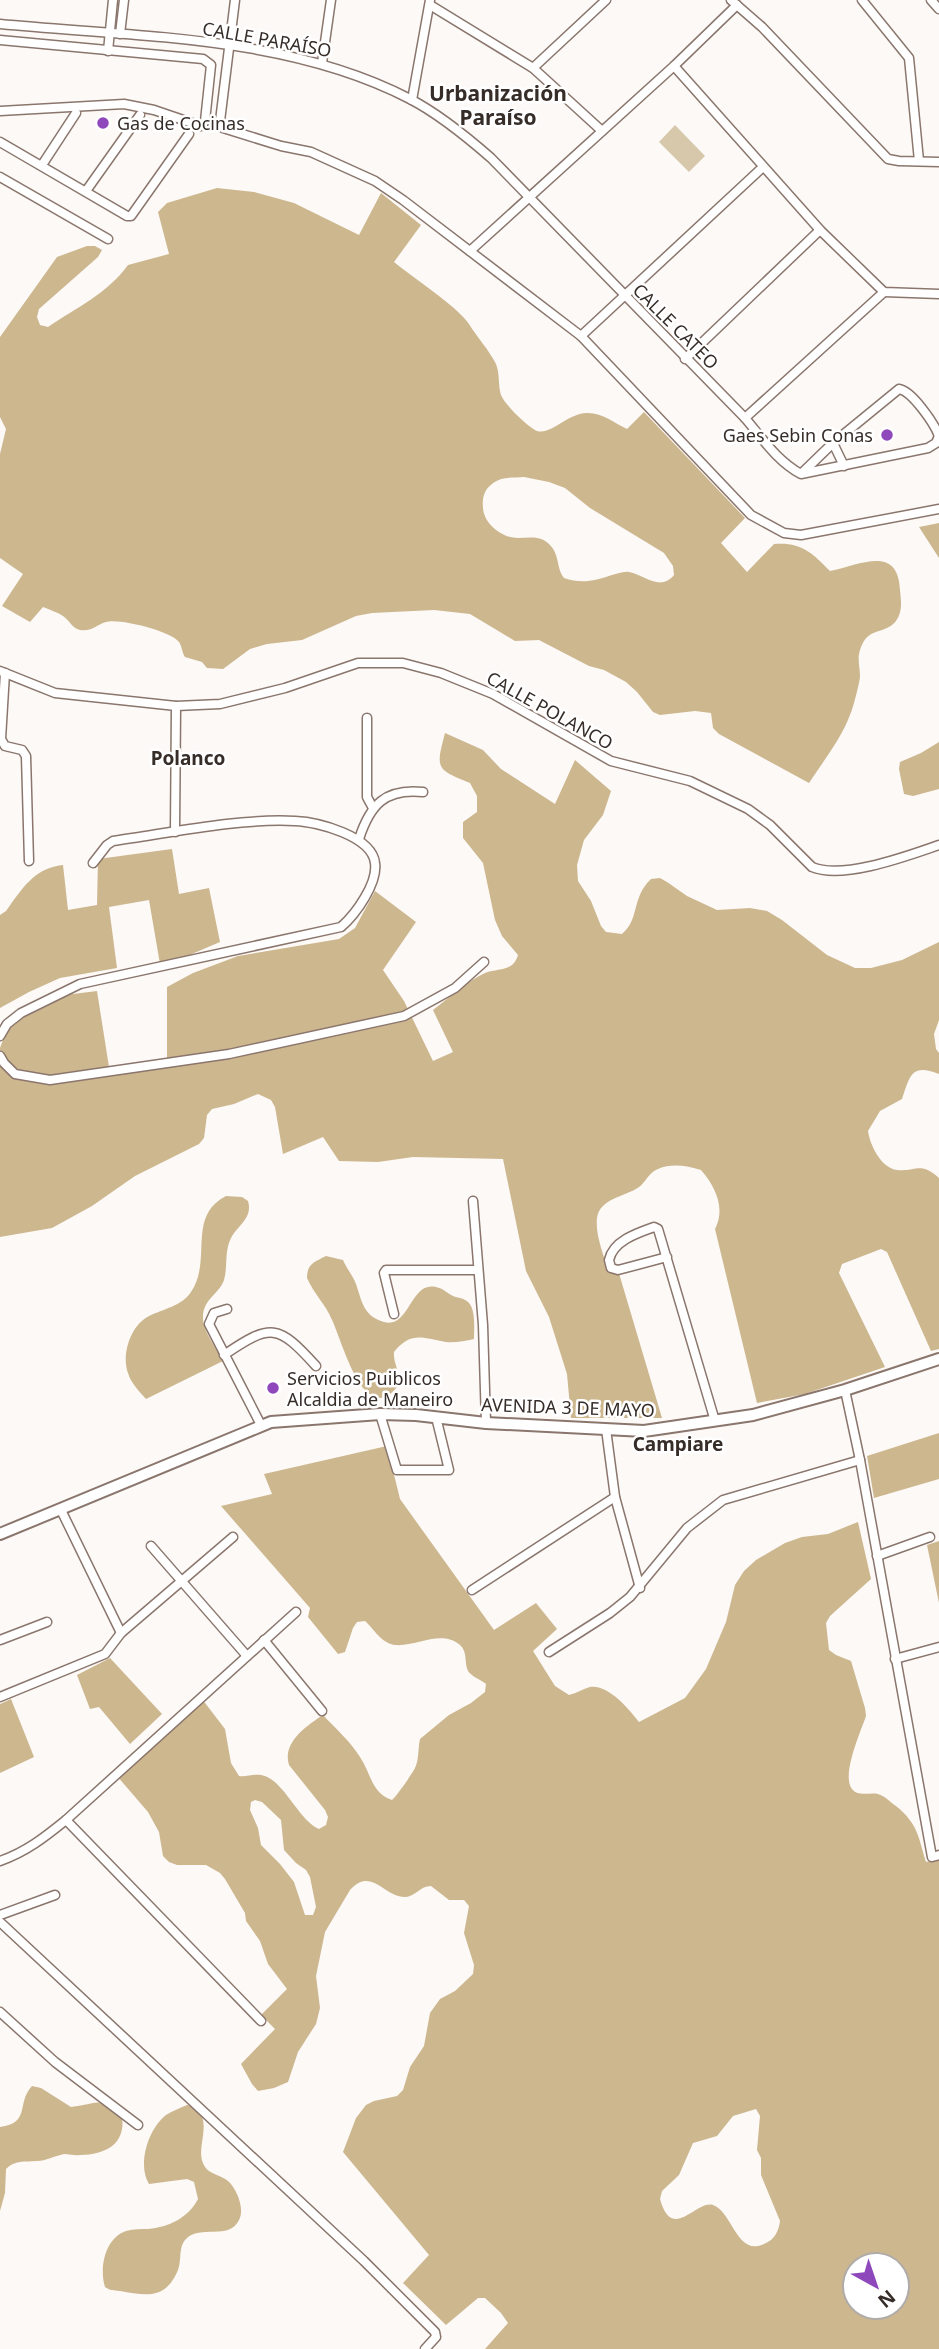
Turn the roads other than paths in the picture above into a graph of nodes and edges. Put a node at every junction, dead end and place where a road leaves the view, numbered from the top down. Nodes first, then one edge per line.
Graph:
1 (113, 0) edge
2 (124, 0) edge
3 (235, 0) edge
4 (331, 0) edge
5 (606, 0) edge
6 (862, 0) edge
7 (931, 0) edge
8 (430, 2) edge
9 (734, 2) edge
10 (939, 9) edge
11 (0, 24) edge
12 (109, 34) junction
13 (120, 34) junction
14 (0, 40) edge
15 (230, 45) junction
16 (108, 51) junction
17 (322, 63) junction
18 (674, 66) junction
19 (533, 68) junction
20 (412, 100) junction
21 (0, 111) edge
22 (76, 113) dead end
23 (140, 115) dead end
24 (602, 131) junction
25 (189, 134) dead end
26 (0, 142) edge
27 (919, 161) junction
28 (939, 162) edge
29 (42, 165) junction
30 (763, 167) junction
31 (0, 177) edge
32 (86, 191) junction
33 (530, 197) junction
34 (820, 230) junction
35 (108, 239) dead end
36 (470, 251) junction
37 (884, 292) junction
38 (939, 294) edge
39 (625, 296) junction
40 (581, 336) junction
41 (685, 359) junction
42 (746, 418) junction
43 (939, 436) edge
44 (833, 443) junction
45 (844, 466) junction
46 (801, 474) junction
47 (939, 509) edge
48 (2, 672) edge
49 (176, 706) junction
50 (367, 718) dead end
51 (423, 792) dead end
52 (373, 807) junction
53 (175, 832) junction
54 (359, 839) junction
55 (939, 845) edge
56 (29, 861) dead end
57 (93, 863) dead end
58 (484, 962) dead end
59 (0, 1036) edge
60 (0, 1056) edge
61 (473, 1201) dead end
62 (667, 1257) junction
63 (478, 1270) junction
64 (227, 1309) dead end
65 (394, 1314) dead end
66 (224, 1355) junction
67 (939, 1359) edge
68 (316, 1366) dead end
69 (845, 1390) junction
70 (380, 1414) junction
71 (436, 1417) junction
72 (715, 1421) junction
73 (486, 1423) junction
74 (261, 1425) junction
75 (606, 1429) junction
76 (860, 1460) junction
77 (615, 1497) junction
78 (61, 1510) junction
79 (0, 1534) edge
80 (233, 1537) dead end
81 (930, 1537) dead end
82 (151, 1546) dead end
83 (877, 1556) junction
84 (183, 1582) junction
85 (640, 1588) junction
86 (472, 1590) dead end
87 (296, 1612) dead end
88 (47, 1622) dead end
89 (121, 1633) junction
90 (0, 1640) edge
91 (264, 1640) junction
92 (939, 1647) edge
93 (549, 1652) dead end
94 (247, 1656) junction
95 (895, 1659) junction
96 (0, 1697) edge
97 (322, 1711) dead end
98 (66, 1820) junction
99 (939, 1855) edge
100 (0, 1861) edge
101 (55, 1895) dead end
102 (0, 1915) edge
103 (0, 1922) edge
104 (0, 2012) edge
105 (261, 2021) dead end
106 (138, 2125) dead end
107 (425, 2349) edge

1 - 12 street
2 - 13 street
3 - 15 street
4 - 17 street
5 - 19 street
6 - 27 street
7 - 10 street
8 - 19 street
8 - 20 street
9 - 18 street
9 - 27 street
11 - 12 street, CALLE PARAÍSO
12 - 13 street, CALLE PARAÍSO
12 - 16 street
13 - 15 street, CALLE PARAÍSO
14 - 16 street
15 - 17 street, CALLE PARAÍSO
15 - 36 street
16 - 21 street
17 - 20 street, CALLE PARAÍSO
18 - 24 street
18 - 30 street
19 - 24 street
20 - 33 street, CALLE PARAÍSO
22 - 29 street
23 - 32 street
24 - 33 street
25 - 32 street
26 - 29 street
27 - 28 street
29 - 32 street
30 - 34 street
30 - 39 street
31 - 35 street
33 - 36 street
33 - 39 street, CALLE CATEO
34 - 37 street
34 - 41 street
36 - 40 street
37 - 38 street
37 - 42 street
39 - 40 street
39 - 41 street, CALLE CATEO
40 - 47 street
41 - 42 street, CALLE CATEO
42 - 46 street, CALLE CATEO
43 - 44 street
43 - 45 street
44 - 45 street
44 - 46 street
45 - 46 street
48 - 49 street, CALLE POLANCO
48 - 56 street
49 - 53 street
49 - 55 street, CALLE POLANCO
50 - 52 street
51 - 52 street
52 - 54 street
53 - 54 street
53 - 57 street
54 - 59 street
58 - 60 street
61 - 63 street
62 - 62 street
62 - 72 street
63 - 65 street
63 - 73 street
64 - 66 street
66 - 68 street
66 - 74 street
67 - 69 street, AVENIDA 3 DE MAYO
69 - 72 street, AVENIDA 3 DE MAYO
69 - 76 street
70 - 71 street, AVENIDA 3 DE MAYO
70 - 71 street
70 - 74 street, AVENIDA 3 DE MAYO
71 - 73 street, AVENIDA 3 DE MAYO
72 - 75 street, AVENIDA 3 DE MAYO
73 - 75 street, AVENIDA 3 DE MAYO
74 - 78 street, AVENIDA 3 DE MAYO
75 - 77 street
76 - 83 street
76 - 85 street
77 - 85 street
77 - 86 street
78 - 79 street, AVENIDA 3 DE MAYO
78 - 89 street
80 - 84 street
81 - 83 street
82 - 84 street
83 - 95 street
84 - 89 street
84 - 94 street
85 - 93 street
87 - 91 street
88 - 90 street
89 - 96 street
91 - 94 street
91 - 97 street
92 - 95 street
94 - 98 street
95 - 99 street
98 - 100 street
98 - 105 street
101 - 102 street
103 - 107 street
104 - 106 street

